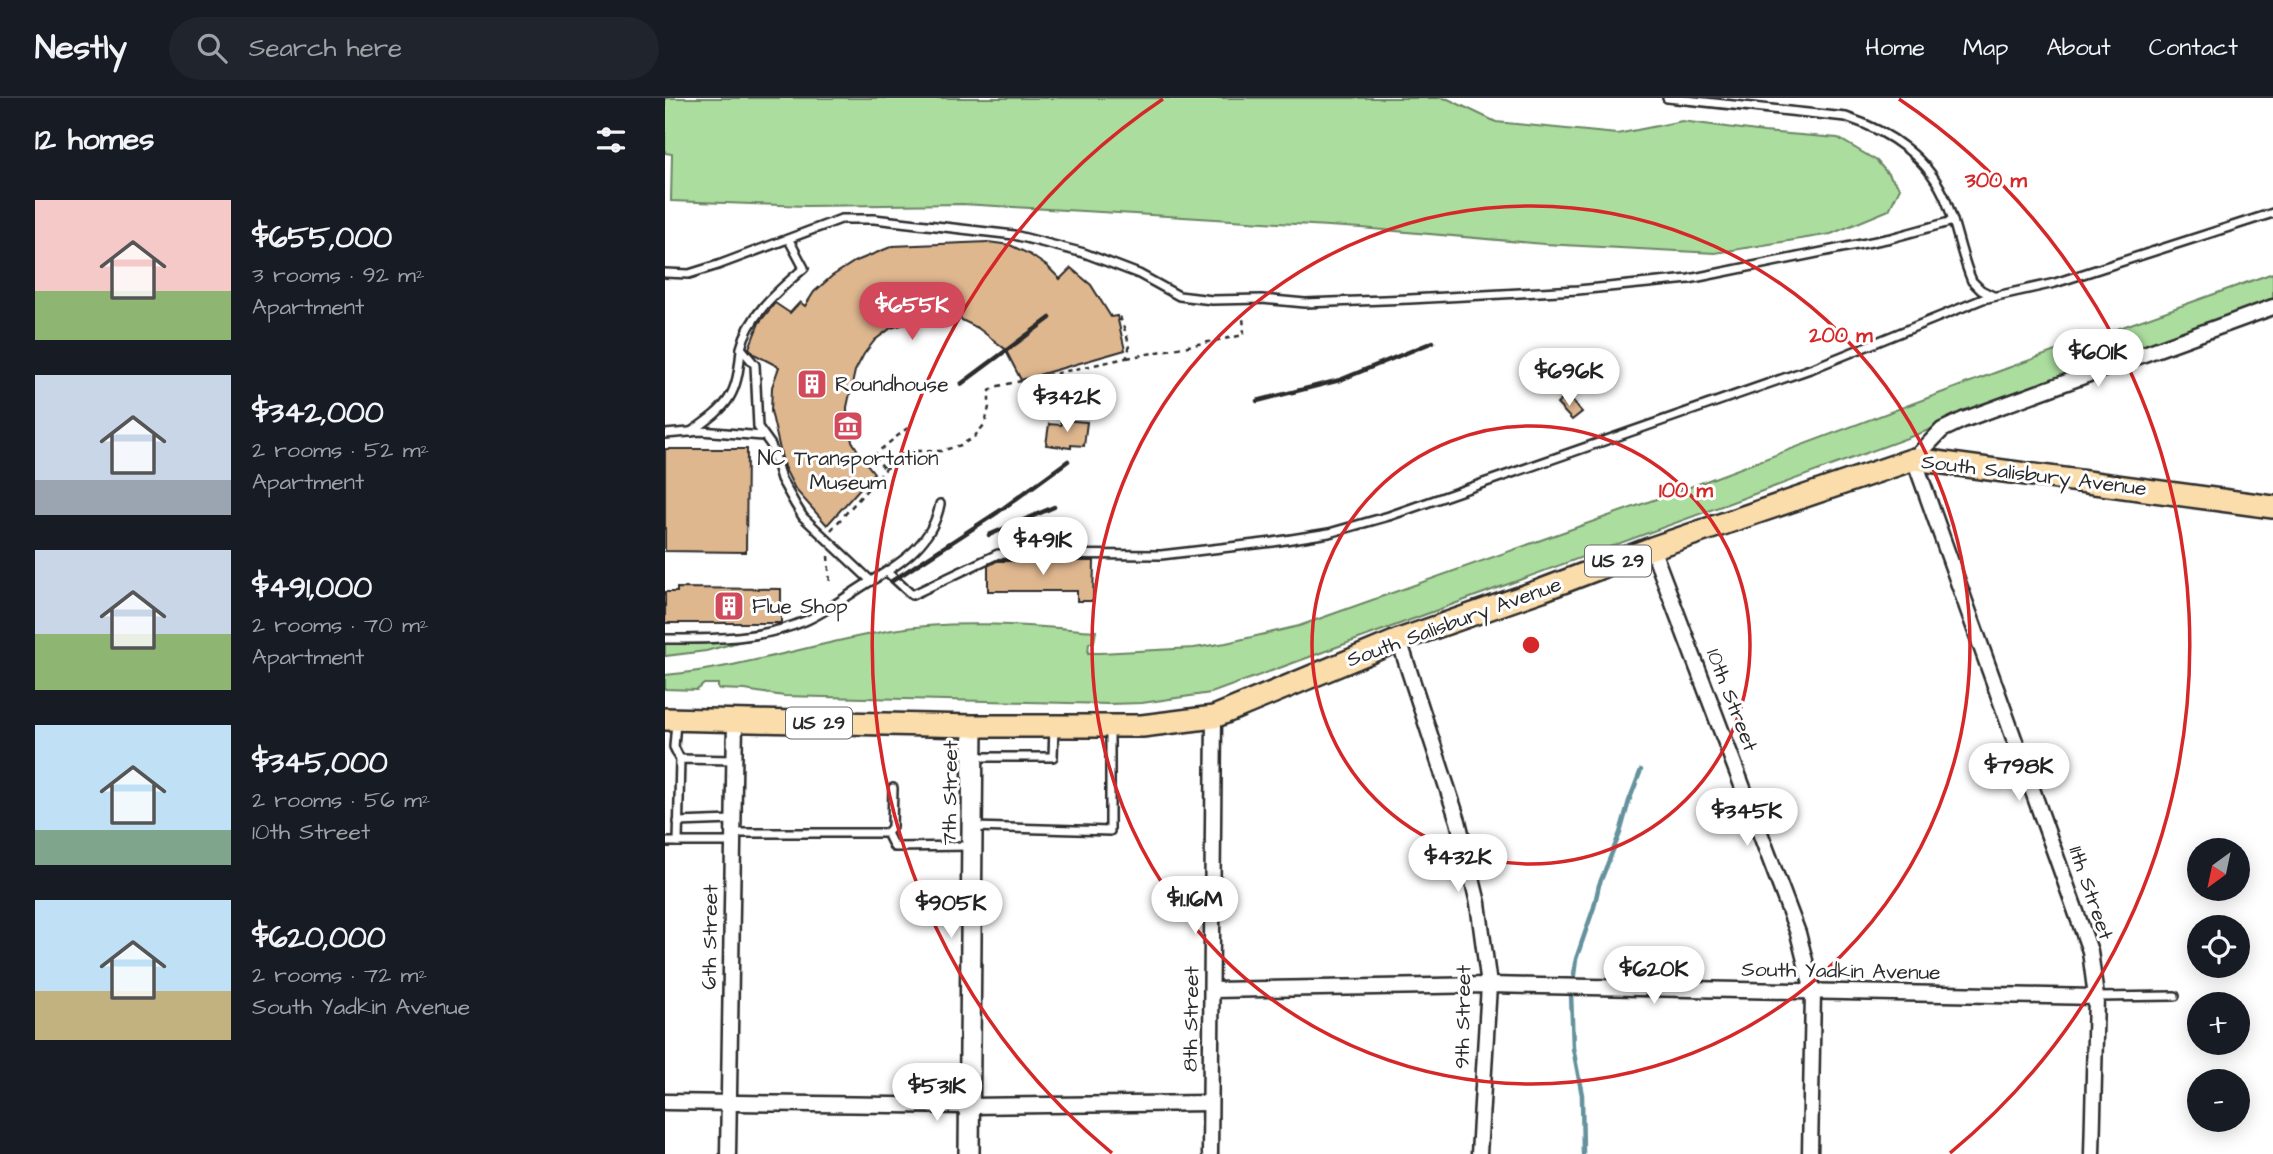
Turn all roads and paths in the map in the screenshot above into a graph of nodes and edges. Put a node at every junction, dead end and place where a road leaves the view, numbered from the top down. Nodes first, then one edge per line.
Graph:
1 (1667, 98) edge
2 (2273, 213) edge
3 (1953, 221) junction
4 (789, 240) junction
5 (665, 273) edge
6 (1994, 296) junction
7 (2273, 307) edge
8 (1119, 314) dead end
9 (1243, 314) dead end
10 (741, 348) junction
11 (1126, 358) junction
12 (909, 426) dead end
13 (691, 432) junction
14 (665, 434) edge
15 (763, 436) junction
16 (874, 456) junction
17 (1914, 458) junction
18 (865, 462) dead end
19 (885, 470) junction
20 (940, 504) dead end
21 (2273, 507) edge
22 (826, 539) junction
23 (1652, 548) junction
24 (887, 572) junction
25 (871, 581) junction
26 (831, 584) dead end
27 (665, 639) edge
28 (1399, 640) junction
29 (1214, 717) junction
30 (670, 719) edge
31 (735, 721) junction
32 (973, 726) junction
33 (1054, 726) junction
34 (1110, 726) junction
35 (973, 757) junction
36 (680, 759) junction
37 (734, 760) junction
38 (893, 788) dead end
39 (678, 822) junction
40 (732, 831) junction
41 (887, 833) junction
42 (972, 837) junction
43 (665, 842) edge
44 (678, 842) junction
45 (1489, 985) junction
46 (1213, 990) junction
47 (1813, 992) junction
48 (2175, 996) dead end
49 (2096, 997) junction
50 (665, 1102) edge
51 (1210, 1103) junction
52 (728, 1104) junction
53 (970, 1106) junction
54 (728, 1154) edge
55 (969, 1154) edge
56 (1210, 1154) edge
57 (1479, 1154) edge
58 (1810, 1154) edge
59 (2092, 1154) edge

1 - 3 lane
2 - 6 lane
3 - 4 lane
3 - 6 lane
4 - 5 lane
4 - 10 lane
6 - 24 lane
7 - 17 street
8 - 11 path
9 - 11 path
10 - 13 lane
10 - 15 lane
11 - 19 path
12 - 16 path
13 - 14 lane
13 - 15 lane
15 - 22 lane
16 - 18 path
16 - 19 path
17 - 21 main road, South Salisbury Avenue / US 29
17 - 23 main road, South Salisbury Avenue / US 29
17 - 49 street, 11th Street
19 - 22 path
20 - 24 lane
22 - 25 lane
22 - 26 path
23 - 28 main road, South Salisbury Avenue / US 29
23 - 47 street, 10th Street
24 - 25 lane
25 - 27 lane
28 - 29 main road, South Salisbury Avenue / US 29
28 - 45 street, 9th Street
29 - 34 main road, South Salisbury Avenue / US 29
29 - 46 street, 8th Street
30 - 31 main road, South Salisbury Avenue / US 29
30 - 36 lane
31 - 32 main road, South Salisbury Avenue / US 29
31 - 37 street, 6th Street
32 - 33 main road, South Salisbury Avenue / US 29
32 - 35 street, 7th Street
33 - 34 main road, South Salisbury Avenue / US 29
33 - 35 lane
34 - 42 lane
35 - 42 street, 7th Street
36 - 37 lane
36 - 39 lane
37 - 40 street, 6th Street
38 - 41 lane
39 - 40 lane
39 - 44 lane
40 - 41 lane
40 - 44 lane
40 - 52 street, 6th Street
41 - 42 lane
42 - 53 street, 7th Street
43 - 44 lane
45 - 46 street, South Yadkin Avenue
45 - 47 street, South Yadkin Avenue
45 - 57 street, 9th Street
46 - 51 street, 8th Street
47 - 49 street, South Yadkin Avenue
47 - 58 street, 10th Street
48 - 49 lane, South Yadkin Avenue
49 - 59 street, 11th Street
50 - 52 street
51 - 53 street
51 - 56 street, 8th Street
52 - 53 street
52 - 54 street, 6th Street
53 - 55 street, 7th Street

